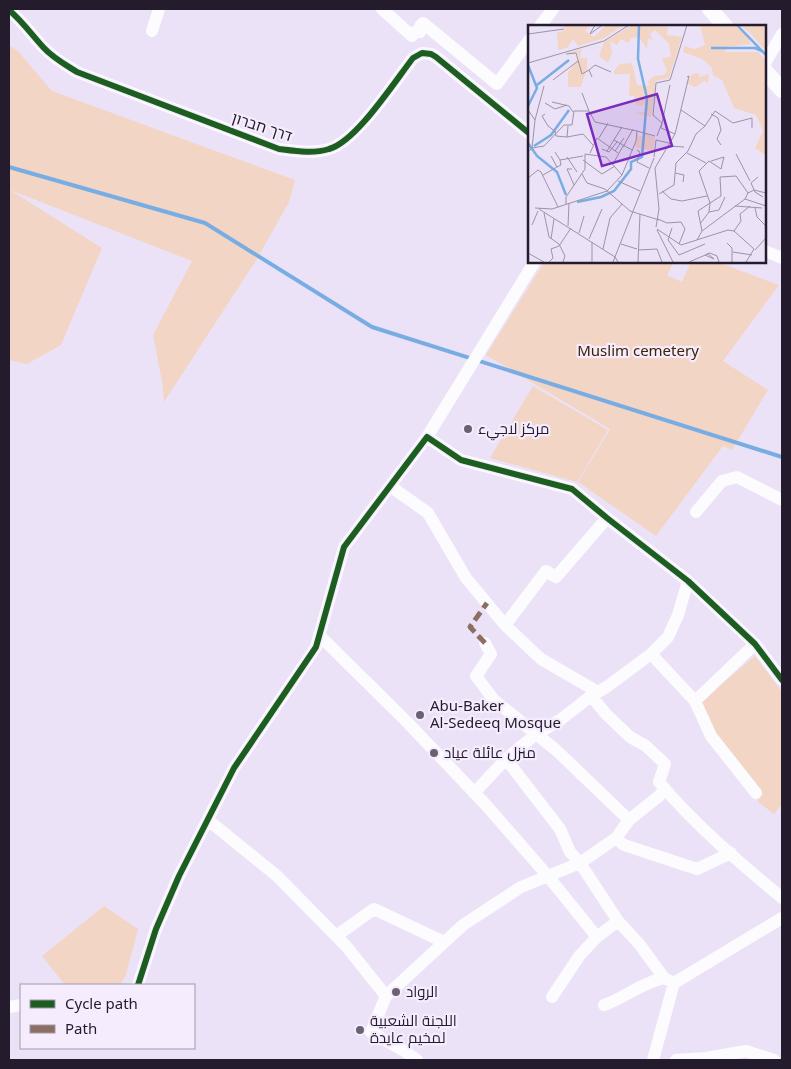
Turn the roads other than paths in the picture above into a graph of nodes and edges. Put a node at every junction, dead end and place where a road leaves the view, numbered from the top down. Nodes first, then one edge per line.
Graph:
1 (159, 9) edge
2 (382, 9) edge
3 (553, 9) edge
4 (710, 9) edge
5 (9, 10) edge
6 (541, 25) edge
7 (724, 25) edge
8 (152, 31) dead end
9 (782, 34) edge
10 (528, 43) edge
11 (766, 62) edge
12 (766, 72) edge
13 (782, 90) edge
14 (528, 132) edge
15 (766, 251) edge
16 (782, 258) edge
17 (534, 262) edge
18 (427, 437) junction
19 (390, 486) junction
20 (782, 500) edge
21 (696, 512) dead end
22 (607, 518) junction
23 (688, 580) junction
24 (505, 624) junction
25 (319, 635) junction
26 (484, 643) dead end
27 (755, 644) junction
28 (651, 654) junction
29 (782, 680) edge
30 (594, 694) junction
31 (695, 701) junction
32 (535, 735) junction
33 (506, 759) junction
34 (665, 789) junction
35 (474, 793) junction
36 (756, 793) dead end
37 (208, 820) junction
38 (628, 820) junction
39 (616, 838) junction
40 (731, 853) junction
41 (580, 863) junction
42 (547, 875) junction
43 (782, 898) edge
44 (782, 918) edge
45 (618, 921) junction
46 (336, 936) junction
47 (597, 938) junction
48 (444, 942) junction
49 (669, 981) junction
50 (138, 984) edge
51 (386, 996) junction
52 (552, 997) dead end
53 (604, 1005) dead end
54 (417, 1060) edge
55 (653, 1060) edge
56 (676, 1060) edge
57 (774, 1060) edge

1 - 8 street
2 - 10 street
3 - 6 street
4 - 7 main road
5 - 14 street, דרך חברון
9 - 11 street
12 - 13 main road
15 - 16 street
17 - 18 street
18 - 19 street
18 - 22 street
19 - 24 street
19 - 25 street
20 - 21 street
22 - 23 street
22 - 24 street
23 - 27 street
23 - 28 street
24 - 30 street
25 - 35 street
25 - 37 street
26 - 32 street
27 - 29 street
27 - 31 street
28 - 30 street
28 - 31 street
30 - 32 street
30 - 34 street
31 - 36 street
32 - 33 street
32 - 38 street
33 - 35 street
33 - 41 street
34 - 38 street
34 - 40 street
35 - 42 street
37 - 46 street
37 - 50 street
38 - 39 street
39 - 40 street
39 - 41 street
40 - 43 street
41 - 42 street
41 - 45 street
42 - 47 street
42 - 48 street
44 - 49 street
45 - 47 street
45 - 49 street
46 - 48 street
46 - 51 street
47 - 52 street
48 - 51 street
49 - 53 street
49 - 55 street
51 - 54 street
56 - 57 street

